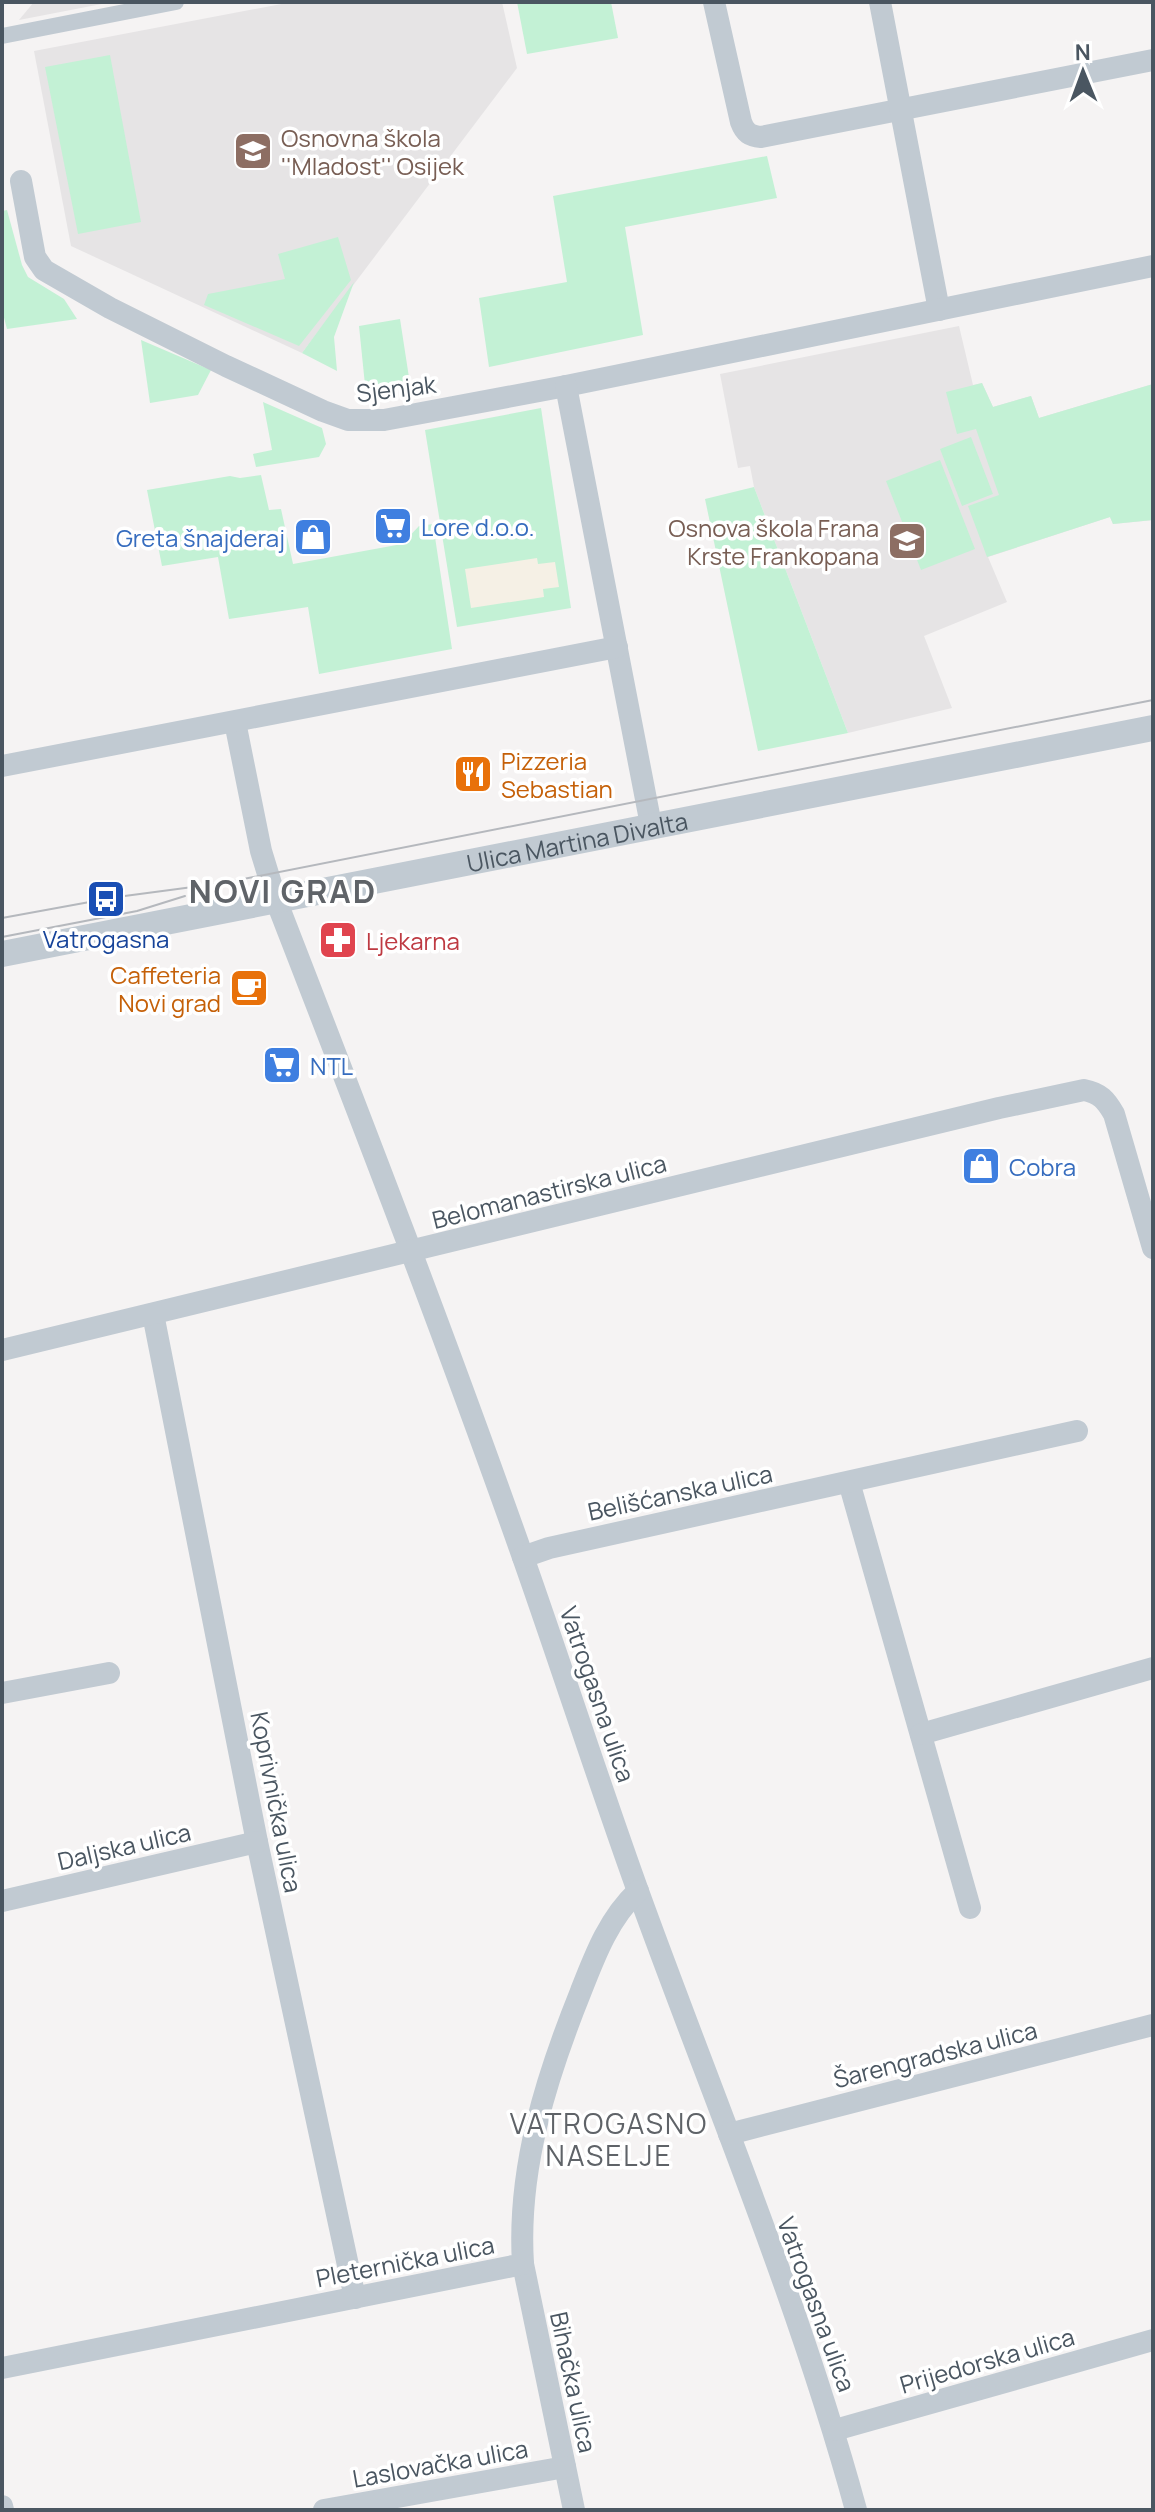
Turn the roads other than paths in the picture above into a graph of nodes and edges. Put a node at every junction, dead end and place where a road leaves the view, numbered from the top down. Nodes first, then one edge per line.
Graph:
1 (176, 2) edge
2 (714, 2) edge
3 (880, 2) edge
4 (2, 36) edge
5 (1153, 60) edge
6 (901, 110) junction
7 (21, 181) dead end
8 (1153, 266) edge
9 (939, 310) junction
10 (566, 386) junction
11 (617, 647) junction
12 (235, 722) junction
13 (1153, 728) edge
14 (2, 766) edge
15 (651, 825) junction
16 (276, 900) junction
17 (2, 954) edge
18 (1153, 1163) edge
19 (1130, 1169) junction
20 (1153, 1248) edge
21 (411, 1252) junction
22 (153, 1314) junction
23 (2, 1350) edge
24 (1077, 1431) dead end
25 (849, 1482) junction
26 (523, 1557) junction
27 (1153, 1668) edge
28 (109, 1673) dead end
29 (2, 1693) edge
30 (921, 1734) junction
31 (257, 1842) junction
32 (638, 1891) junction
33 (2, 1901) edge
34 (970, 1908) dead end
35 (1153, 2025) edge
36 (729, 2134) junction
37 (523, 2264) junction
38 (355, 2298) junction
39 (1153, 2340) edge
40 (2, 2368) edge
41 (835, 2430) junction
42 (565, 2467) junction
43 (324, 2510) edge
44 (574, 2510) edge
45 (856, 2510) edge

1 - 4 street
2 - 6 street
3 - 6 street
5 - 6 street
6 - 9 street
7 - 10 street, Sjenjak
8 - 9 street, Sjenjak
9 - 10 street, Sjenjak
10 - 11 street
11 - 12 street
11 - 15 street
12 - 14 street
12 - 16 street
13 - 15 street, Ulica Martina Divalta
15 - 16 street, Ulica Martina Divalta
16 - 17 street, Ulica Martina Divalta
16 - 21 street, Vatrogasna ulica
18 - 19 street
19 - 20 street
19 - 21 street, Belomanastirska ulica
21 - 22 street, Belomanastirska ulica
21 - 26 street, Vatrogasna ulica
22 - 23 street, Belomanastirska ulica
22 - 31 street, Koprivnička ulica
24 - 25 street, Belišćanska ulica
25 - 26 street, Belišćanska ulica
25 - 30 street
26 - 32 street, Vatrogasna ulica
27 - 30 street
28 - 29 street
30 - 34 street
31 - 33 street, Daljska ulica
31 - 38 street, Koprivnička ulica
32 - 36 street, Vatrogasna ulica
32 - 37 street, Pleternička ulica
35 - 36 street, Šarengradska ulica
36 - 41 street, Vatrogasna ulica
37 - 38 street, Pleternička ulica
37 - 42 street, Bihačka ulica
38 - 40 street, Pleternička ulica
39 - 41 street, Prijedorska ulica
41 - 45 street, Vatrogasna ulica
42 - 43 street, Laslovačka ulica
42 - 44 street, Bihačka ulica

